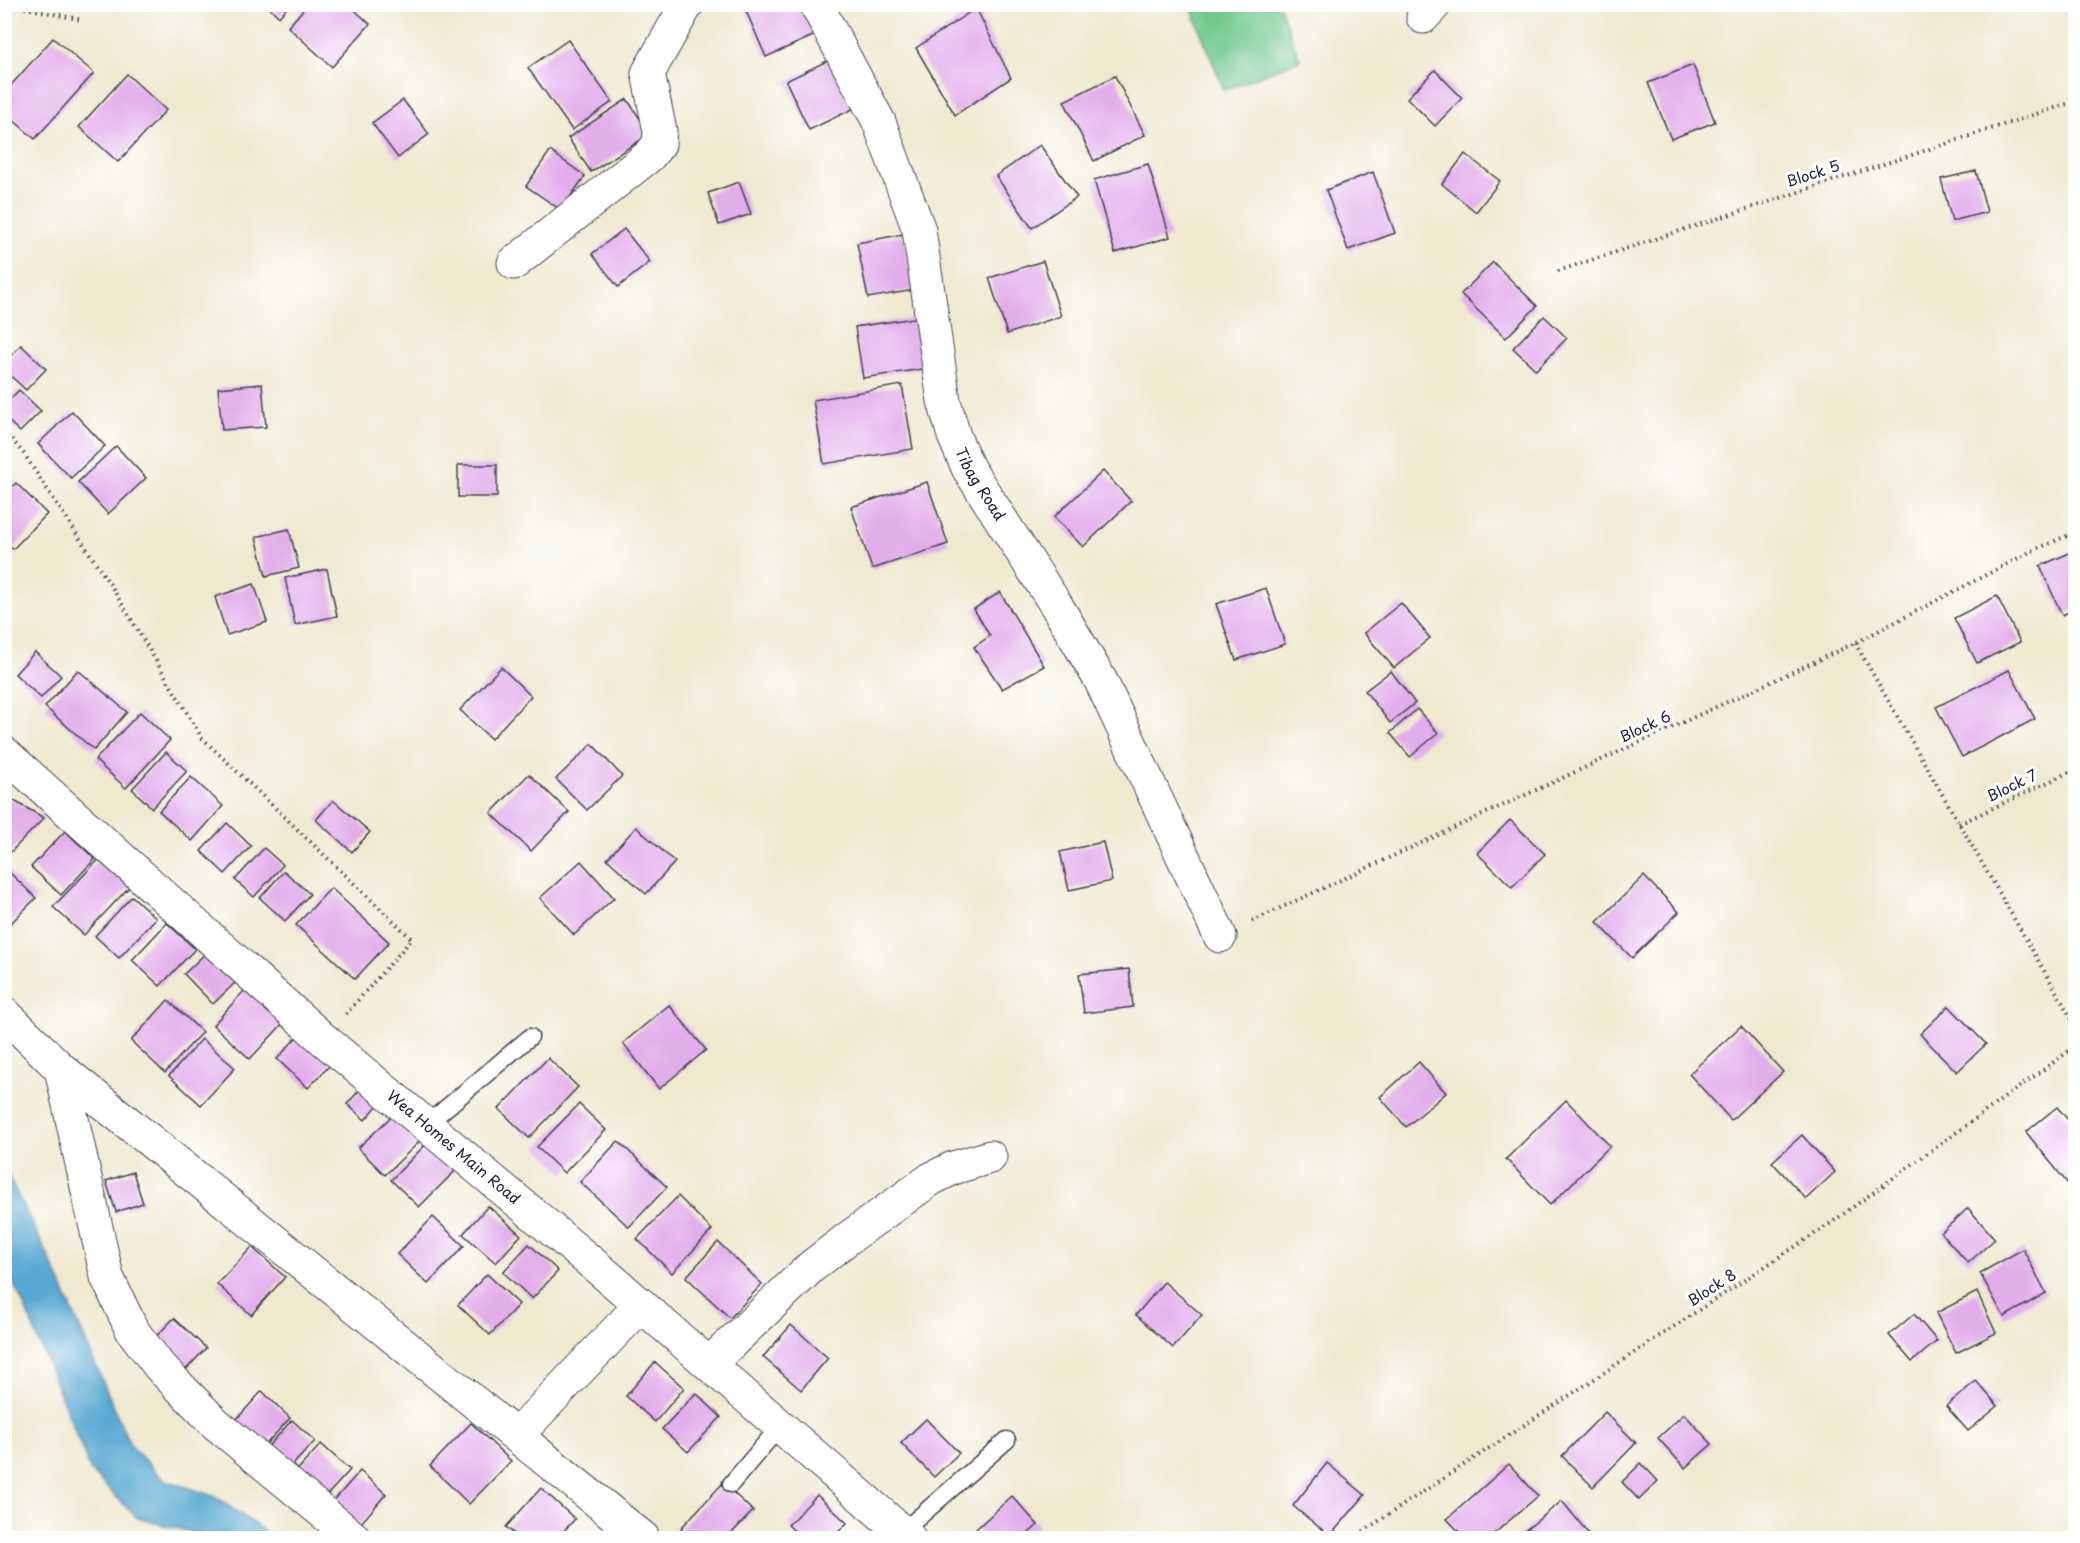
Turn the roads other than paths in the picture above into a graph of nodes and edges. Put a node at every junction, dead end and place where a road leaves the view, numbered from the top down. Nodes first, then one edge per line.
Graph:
1 (687, 4) edge
2 (816, 4) edge
3 (514, 263) dead end
4 (8, 765) edge
5 (1220, 936) road end
6 (4, 1014) edge
7 (530, 1037) dead end
8 (61, 1069) junction
9 (426, 1125) junction
10 (990, 1157) dead end
11 (642, 1305) junction
12 (709, 1364) junction
13 (780, 1426) junction
14 (517, 1435) junction
15 (1007, 1440) dead end
16 (731, 1484) dead end
17 (905, 1535) edge
18 (354, 1539) edge
19 (644, 1539) edge

1 - 3 street
2 - 5 street, Tibag Road
4 - 9 street, Wea Homes Main Road
6 - 8 street
7 - 9 lane
8 - 14 street
8 - 18 street
9 - 11 street, Wea Homes Main Road
10 - 12 street
11 - 12 street, Wea Homes Main Road
11 - 14 street
12 - 13 street, Wea Homes Main Road
13 - 16 lane
13 - 17 street, Wea Homes Main Road
14 - 19 street
15 - 17 lane

